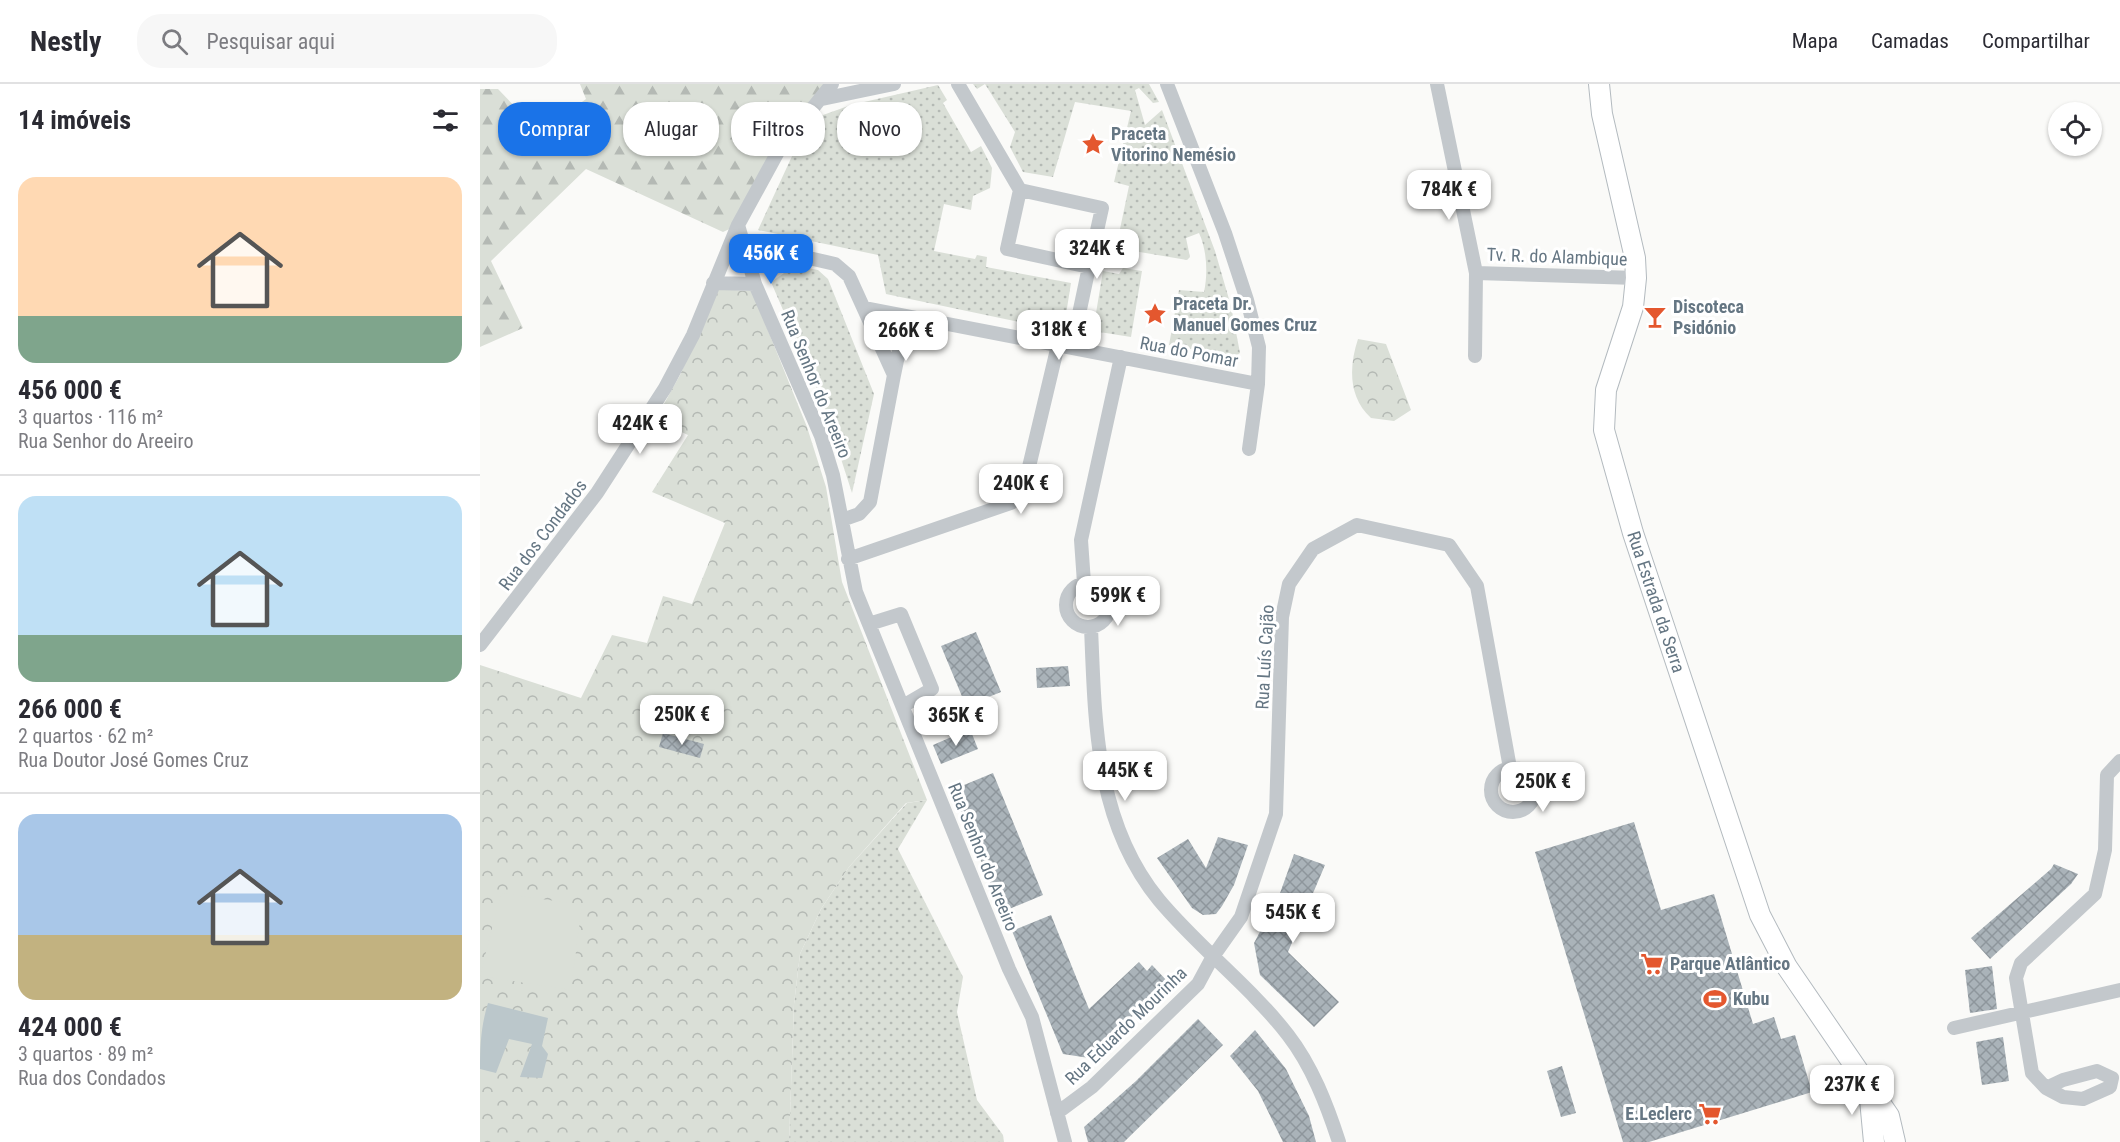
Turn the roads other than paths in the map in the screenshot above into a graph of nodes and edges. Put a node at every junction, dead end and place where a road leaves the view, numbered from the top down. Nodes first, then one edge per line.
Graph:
1 (832, 84) edge
2 (894, 84) edge
3 (958, 84) edge
4 (1167, 84) edge
5 (1437, 84) edge
6 (1599, 84) edge
7 (822, 99) junction
8 (1020, 190) junction
9 (738, 225) junction
10 (781, 260) dead end
11 (1089, 267) junction
12 (1476, 273) junction
13 (1636, 278) junction
14 (713, 283) junction
15 (755, 284) junction
16 (865, 309) junction
17 (906, 317) junction
18 (1058, 345) junction
19 (1072, 347) junction
20 (1475, 356) dead end
21 (1121, 357) junction
22 (894, 375) junction
23 (1258, 384) junction
24 (1249, 449) dead end
25 (842, 520) junction
26 (848, 559) junction
27 (1084, 583) junction
28 (869, 624) junction
29 (1091, 627) junction
30 (480, 645) edge
31 (903, 706) junction
32 (2120, 761) edge
33 (1510, 768) dead end
34 (1212, 958) junction
35 (2120, 990) edge
36 (2021, 1011) junction
37 (1954, 1028) dead end
38 (1868, 1086) junction
39 (2046, 1088) dead end
40 (1058, 1113) junction
41 (1065, 1142) edge
42 (1339, 1142) edge
43 (1874, 1142) edge
44 (1895, 1142) edge

1 - 7 street, Rua dos Condados
2 - 7 street
3 - 8 street
4 - 23 street
5 - 12 street
6 - 13 street, Rua Estrada da Serra
7 - 9 street, Rua dos Condados
8 - 11 street
8 - 11 street
9 - 14 street, Rua dos Condados
9 - 15 street, Rua Senhor do Areeiro
10 - 16 street
11 - 19 street
12 - 13 street, Tv. R. do Alambique
12 - 20 street
13 - 38 street, Rua Estrada da Serra
14 - 15 street
14 - 30 street, Rua dos Condados
15 - 25 street, Rua Senhor do Areeiro
16 - 17 street, Rua do Pomar
16 - 22 street
17 - 18 street, Rua do Pomar
17 - 22 street
18 - 19 street, Rua do Pomar
18 - 26 street
19 - 21 street, Rua do Pomar
21 - 23 street, Rua do Pomar
21 - 27 street
22 - 25 street
23 - 24 street
25 - 26 street, Rua Senhor do Areeiro
26 - 28 street, Rua Senhor do Areeiro
27 - 29 street
27 - 29 street
28 - 31 street, Rua Senhor do Areeiro
28 - 31 street
29 - 34 street
31 - 40 street, Rua Senhor do Areeiro
32 - 36 street
33 - 34 street, Rua Luís Cajão
34 - 40 street, Rua Eduardo Mourinha
34 - 42 street
35 - 36 street
36 - 37 street
36 - 39 street
38 - 43 street, Rua Estrada da Serra
38 - 44 street, Rua Estrada da Serra
40 - 41 street, Rua Senhor do Areeiro

